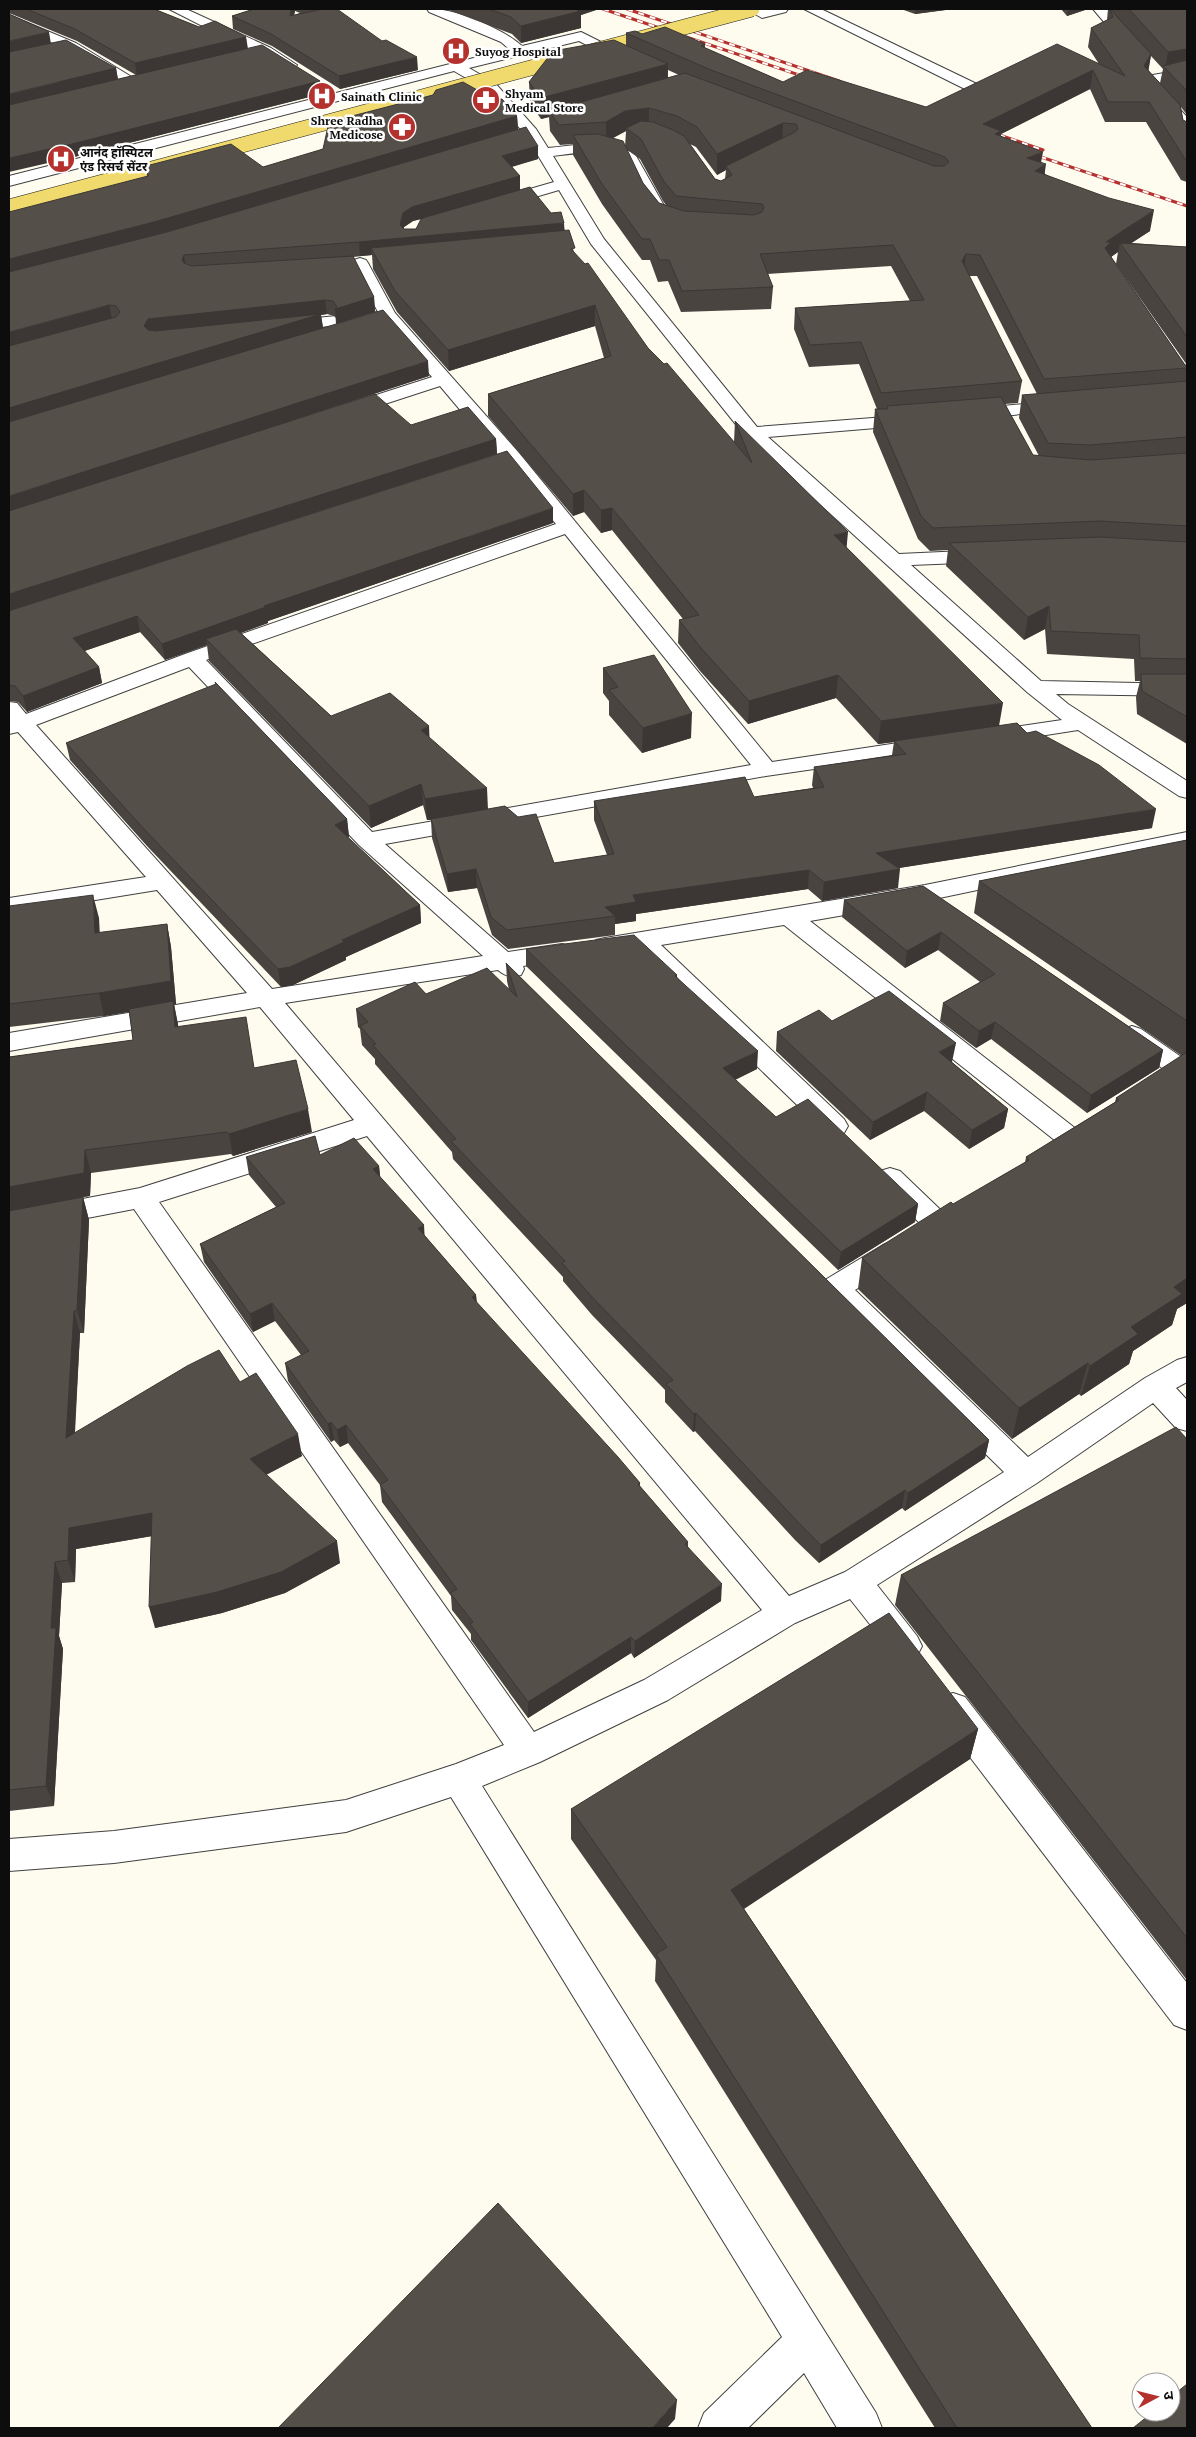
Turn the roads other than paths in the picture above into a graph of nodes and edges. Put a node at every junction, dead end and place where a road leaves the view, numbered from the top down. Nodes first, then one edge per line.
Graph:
1 (176, 9) edge
2 (434, 9) edge
3 (714, 9) edge
4 (753, 9) edge
5 (781, 9) edge
6 (811, 9) edge
7 (1100, 9) edge
8 (9, 19) edge
9 (71, 46) junction
10 (266, 51) junction
11 (44, 52) edge
12 (520, 52) junction
13 (247, 55) edge
14 (457, 67) junction
15 (301, 72) edge
16 (1187, 73) edge
17 (1159, 76) junction
18 (338, 79) edge
19 (321, 84) dead end
20 (490, 86) junction
21 (114, 87) edge
22 (976, 89) edge
23 (361, 90) junction
24 (340, 97) junction
25 (1187, 128) edge
26 (625, 138) edge
27 (609, 149) junction
28 (543, 153) junction
29 (9, 181) edge
30 (561, 185) junction
31 (9, 191) edge
32 (488, 205) edge
33 (9, 208) edge
34 (9, 214) edge
35 (674, 223) edge
36 (597, 241) junction
37 (577, 243) dead end
38 (380, 261) edge
39 (360, 263) junction
40 (340, 264) edge
41 (388, 315) junction
42 (273, 327) edge
43 (303, 341) edge
44 (443, 379) junction
45 (1024, 391) edge
46 (1071, 405) edge
47 (1032, 408) junction
48 (1005, 412) junction
49 (330, 416) edge
50 (957, 416) edge
51 (927, 418) edge
52 (1014, 429) edge
53 (752, 433) junction
54 (512, 457) junction
55 (493, 463) edge
56 (567, 527) junction
57 (1000, 556) edge
58 (894, 560) junction
59 (192, 658) junction
60 (1035, 687) junction
61 (1187, 690) edge
62 (13, 720) edge
63 (1082, 723) junction
64 (766, 769) junction
65 (1187, 791) edge
66 (1187, 839) edge
67 (368, 840) junction
68 (162, 882) junction
69 (925, 892) junction
70 (9, 906) edge
71 (949, 909) edge
72 (789, 917) junction
73 (642, 941) junction
74 (502, 960) junction
75 (530, 988) edge
76 (266, 998) junction
77 (1117, 1024) edge
78 (9, 1042) edge
79 (1184, 1070) edge
80 (1155, 1084) edge
81 (373, 1124) junction
82 (851, 1141) edge
83 (1046, 1154) edge
84 (873, 1162) edge
85 (141, 1198) junction
86 (9, 1223) edge
87 (1187, 1368) edge
88 (1155, 1386) junction
89 (1187, 1419) edge
90 (1026, 1474) junction
91 (856, 1582) junction
92 (784, 1613) junction
93 (528, 1751) junction
94 (459, 1779) junction
95 (9, 1855) edge
96 (1187, 2012) edge
97 (807, 2341) junction
98 (719, 2428) edge
99 (861, 2428) edge

1 - 10 street
2 - 12 street
3 - 31 main road
4 - 5 street
4 - 33 main road, bridge
6 - 22 street
7 - 17 street
8 - 9 street
9 - 11 street
9 - 21 street
10 - 13 street
10 - 15 street
12 - 14 street
12 - 20 street
14 - 20 street
14 - 23 street
16 - 17 street
17 - 25 street
18 - 23 street
19 - 24 street
20 - 28 street
20 - 34 street
23 - 24 street
24 - 29 street
26 - 27 street
27 - 28 street
27 - 35 street
28 - 30 street
30 - 32 street
30 - 36 street
36 - 37 street
36 - 53 street
38 - 39 street
39 - 40 street
39 - 41 street
41 - 42 street
41 - 43 street
41 - 44 street
44 - 49 street
44 - 54 street
45 - 47 street
46 - 47 street
47 - 48 street
48 - 50 street
48 - 52 street
51 - 53 street
53 - 58 street
54 - 55 street
54 - 56 street
56 - 59 street
56 - 64 street
57 - 58 street
58 - 60 street
59 - 62 street
59 - 67 street
60 - 61 street
60 - 63 street
62 - 68 street
63 - 64 street
63 - 65 street
64 - 67 street
66 - 69 street
67 - 74 street
68 - 70 street
68 - 76 street
69 - 71 street
69 - 72 street
72 - 73 street
72 - 83 street
73 - 74 street
73 - 82 street
74 - 75 street
74 - 76 street
76 - 78 street
76 - 81 street
77 - 79 street
79 - 80 street
81 - 85 street
81 - 92 street
84 - 90 street
85 - 86 street
85 - 93 street
87 - 88 street
88 - 89 street
88 - 90 street
90 - 91 street
91 - 92 street
91 - 96 street
92 - 93 street
93 - 94 street
94 - 95 street
94 - 97 street
97 - 98 street
97 - 99 street

